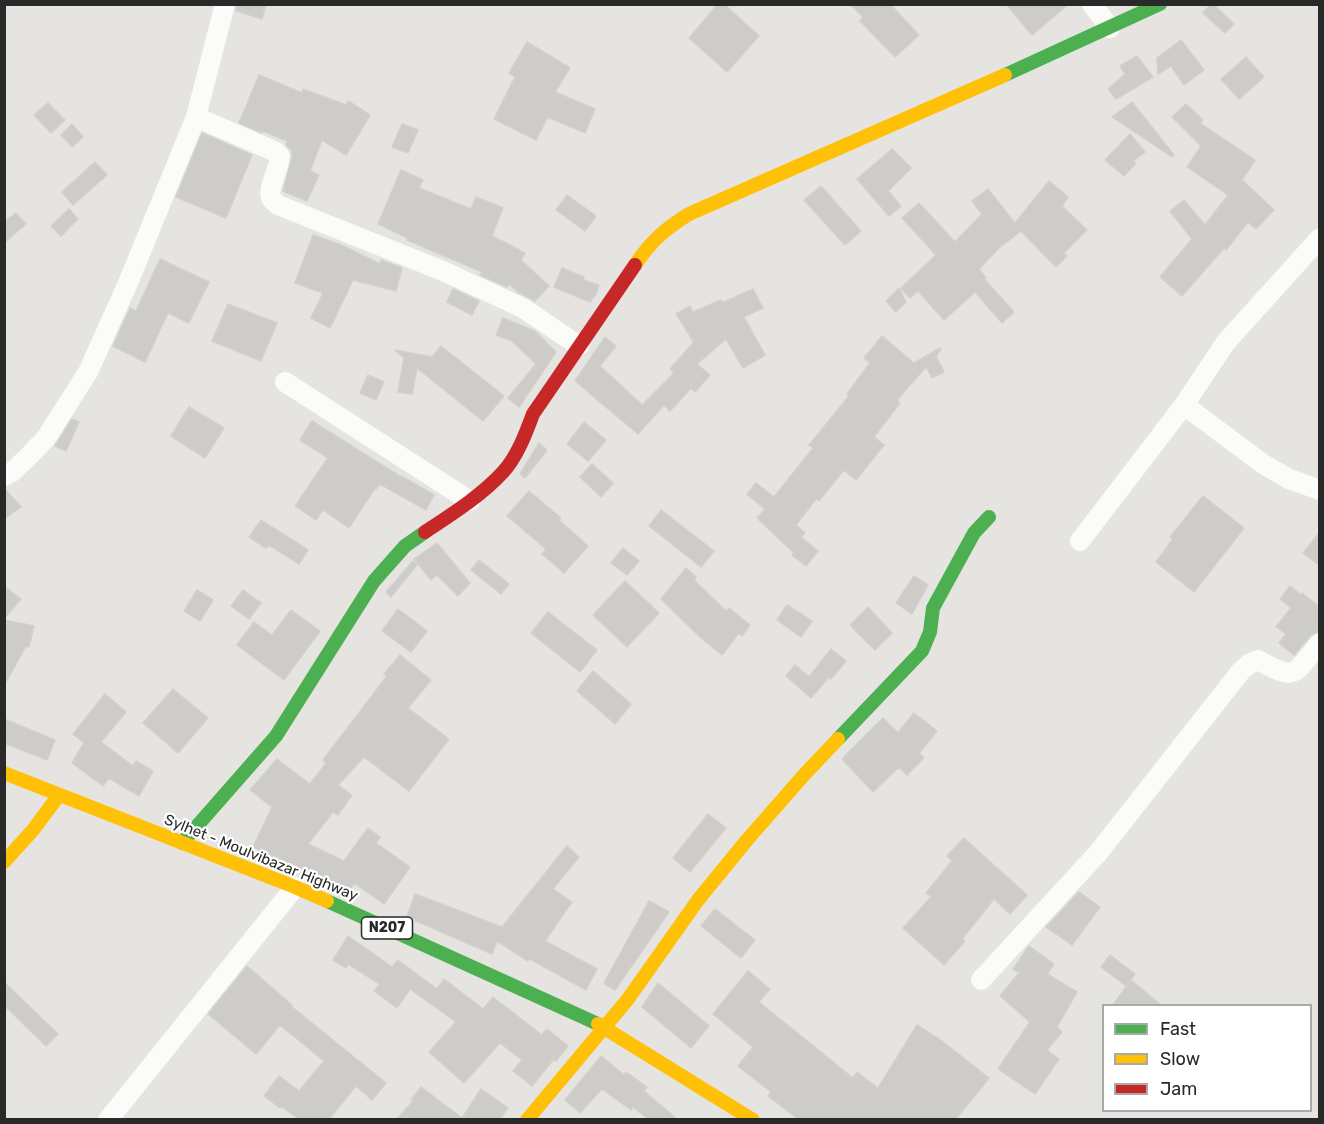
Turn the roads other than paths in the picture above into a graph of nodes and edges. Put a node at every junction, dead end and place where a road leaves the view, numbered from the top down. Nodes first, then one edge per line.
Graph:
1 (225, 4) edge
2 (1092, 4) edge
3 (1160, 4) edge
4 (1110, 28) junction
5 (196, 117) junction
6 (1320, 238) edge
7 (579, 346) junction
8 (285, 382) dead end
9 (1184, 405) junction
10 (4, 476) edge
11 (1320, 490) edge
12 (470, 501) junction
13 (989, 518) dead end
14 (1080, 541) dead end
15 (1320, 643) edge
16 (4, 773) edge
17 (59, 795) junction
18 (182, 843) junction
19 (4, 862) edge
20 (295, 887) junction
21 (981, 980) dead end
22 (604, 1027) junction
23 (108, 1119) edge
24 (527, 1119) edge
25 (753, 1119) edge

1 - 5 street
2 - 4 street
3 - 4 main road
4 - 7 main road
5 - 7 street
5 - 10 street
6 - 9 street
7 - 12 main road
8 - 12 street
9 - 11 street
9 - 14 street
12 - 18 main road
13 - 22 main road
15 - 21 street
16 - 17 main road, Sylhet - Moulvibazar Highway / N207
17 - 18 main road, Sylhet - Moulvibazar Highway / N207
17 - 19 main road
18 - 20 main road, Sylhet - Moulvibazar Highway / N207
20 - 22 main road, Sylhet - Moulvibazar Highway / N207
20 - 23 street
22 - 24 main road
22 - 25 main road, Sylhet - Moulvibazar Highway / N207

